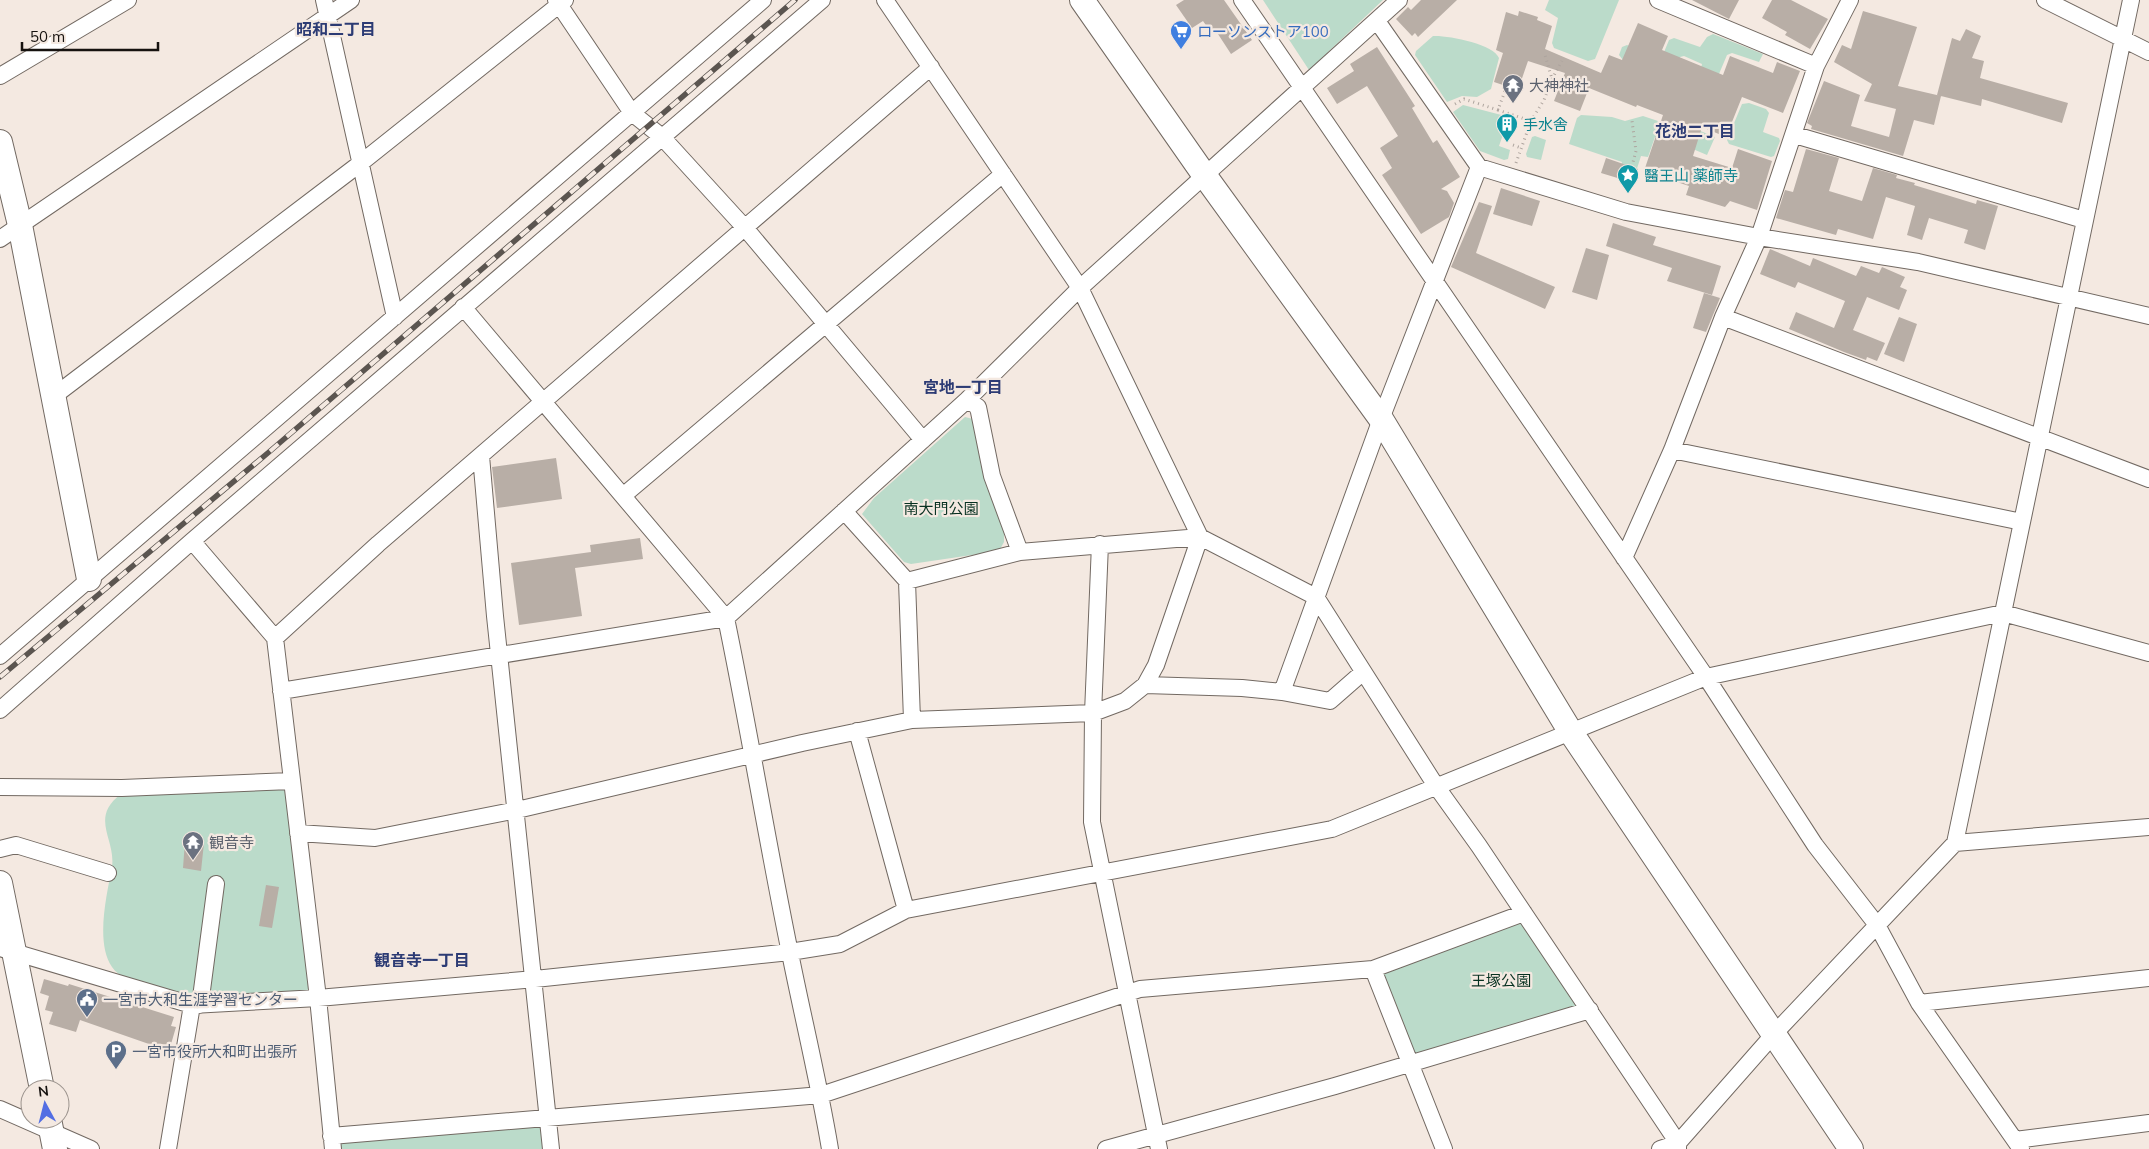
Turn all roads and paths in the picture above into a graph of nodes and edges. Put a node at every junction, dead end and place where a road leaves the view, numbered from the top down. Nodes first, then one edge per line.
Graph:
1 (128, 0) edge
2 (351, 0) edge
3 (763, 0) edge
4 (822, 0) edge
5 (885, 0) edge
6 (1082, 0) edge
7 (1242, 0) edge
8 (1399, 0) edge
9 (1658, 0) edge
10 (1850, 0) edge
11 (2045, 0) edge
12 (2131, 0) edge
13 (560, 2) edge
14 (326, 8) edge
15 (1377, 21) junction
16 (2122, 40) junction
17 (2149, 52) edge
18 (1546, 55) dead end
19 (1562, 61) dead end
20 (1816, 66) junction
21 (931, 67) junction
22 (0, 76) edge
23 (1552, 79) junction
24 (1304, 88) junction
25 (1506, 88) dead end
26 (1498, 110) junction
27 (1441, 112) junction
28 (632, 113) junction
29 (1513, 116) junction
30 (1531, 121) junction
31 (1632, 121) dead end
32 (1545, 126) dead end
33 (1795, 135) junction
34 (662, 137) junction
35 (1506, 137) dead end
36 (0, 142) edge
37 (1513, 145) dead end
38 (1521, 148) junction
39 (362, 162) junction
40 (1479, 167) junction
41 (1003, 174) junction
42 (1205, 176) junction
43 (1511, 177) junction
44 (1628, 181) dead end
45 (2084, 220) junction
46 (20, 225) junction
47 (746, 228) junction
48 (1759, 237) junction
49 (0, 239) edge
50 (1435, 282) junction
51 (1080, 288) junction
52 (2069, 299) junction
53 (463, 307) junction
54 (2149, 316) edge
55 (395, 317) junction
56 (1723, 317) junction
57 (825, 324) junction
58 (54, 396) junction
59 (967, 400) junction
60 (545, 401) junction
61 (1381, 419) junction
62 (2040, 436) junction
63 (923, 440) junction
64 (1672, 450) junction
65 (481, 456) junction
66 (2149, 479) edge
67 (624, 496) junction
68 (844, 511) junction
69 (2022, 522) junction
70 (1200, 537) junction
71 (192, 541) junction
72 (1100, 544) junction
73 (1020, 552) junction
74 (1624, 558) junction
75 (89, 579) junction
76 (907, 581) junction
77 (1316, 597) junction
78 (2003, 613) junction
79 (726, 618) junction
80 (275, 638) junction
81 (2149, 653) edge
82 (0, 656) edge
83 (500, 656) junction
84 (1362, 673) junction
85 (1706, 677) junction
86 (1145, 686) junction
87 (281, 691) junction
88 (1282, 692) junction
89 (0, 710) edge
90 (1092, 713) junction
91 (912, 720) junction
92 (857, 731) junction
93 (1570, 732) junction
94 (754, 754) junction
95 (291, 781) junction
96 (1436, 786) junction
97 (0, 788) edge
98 (516, 810) junction
99 (2149, 827) edge
100 (298, 833) junction
101 (1955, 842) junction
102 (0, 848) edge
103 (108, 873) dead end
104 (1102, 874) junction
105 (0, 884) edge
106 (216, 884) dead end
107 (906, 910) junction
108 (1524, 913) junction
109 (1877, 925) junction
110 (7, 950) edge
111 (790, 952) junction
112 (1373, 969) junction
113 (2149, 978) edge
114 (535, 979) junction
115 (1126, 994) junction
116 (318, 998) junction
117 (1919, 1004) junction
118 (196, 1005) junction
119 (1590, 1010) junction
120 (1774, 1034) junction
121 (1410, 1064) junction
122 (39, 1079) edge
123 (821, 1095) junction
124 (0, 1109) edge
125 (548, 1119) junction
126 (2149, 1123) edge
127 (52, 1134) edge
128 (332, 1142) edge
129 (1158, 1142) edge
130 (2018, 1145) edge
131 (1678, 1146) edge
132 (91, 1149) edge
133 (168, 1149) edge
134 (551, 1149) edge
135 (830, 1149) edge
136 (1106, 1149) edge
137 (1444, 1149) edge
138 (1660, 1149) edge
139 (1851, 1149) edge

1 - 22 street
2 - 14 street
3 - 28 street
4 - 34 street
5 - 21 street
6 - 42 street
7 - 24 street
8 - 15 street
9 - 20 street
10 - 20 street
11 - 16 street
12 - 16 street
13 - 28 street
13 - 39 street
14 - 39 street
14 - 46 street
15 - 24 street
15 - 27 street
16 - 17 street
16 - 45 street
18 - 23 path
19 - 23 path
20 - 33 street
21 - 41 street
21 - 47 street
23 - 30 path
24 - 42 street
24 - 50 street
25 - 26 path
26 - 27 path
26 - 29 path
27 - 40 street
28 - 34 street
28 - 55 street
29 - 30 path
29 - 35 path
30 - 32 path
30 - 38 path
31 - 44 path
33 - 45 street
33 - 48 street
34 - 47 street
34 - 53 street
36 - 46 street
37 - 38 path
38 - 43 path
39 - 55 street
39 - 58 street
40 - 43 street
40 - 50 street
41 - 51 street
41 - 57 street
42 - 51 street
42 - 61 street
43 - 48 street
45 - 52 street
46 - 49 street
46 - 58 street
47 - 57 street
47 - 60 street
48 - 52 street
48 - 56 street
50 - 61 street
50 - 74 street
51 - 59 street
51 - 70 street
52 - 54 street
52 - 62 street
53 - 60 street
53 - 71 street
55 - 75 street
56 - 62 street
56 - 64 street
57 - 63 street
57 - 67 street
58 - 75 street
59 - 63 street
59 - 73 street
60 - 65 street
60 - 67 street
61 - 77 street
61 - 93 street
62 - 66 street
62 - 69 street
63 - 68 street
64 - 69 street
64 - 74 street
65 - 80 street
65 - 83 street
67 - 79 street
68 - 76 street
68 - 79 street
69 - 78 street
70 - 72 street
70 - 77 street
70 - 86 street
71 - 80 street
71 - 89 street
72 - 73 street
72 - 90 street
73 - 76 street
74 - 85 street
75 - 82 street
76 - 91 street
77 - 84 street
77 - 88 street
78 - 81 street
78 - 85 street
78 - 101 street
79 - 83 street
79 - 94 street
80 - 87 street
83 - 87 street
83 - 98 street
84 - 88 street
84 - 96 street
85 - 93 street
85 - 109 street
86 - 88 street
86 - 90 street
87 - 95 street
90 - 91 street
90 - 104 street
91 - 92 street
92 - 94 street
92 - 107 street
93 - 96 street
93 - 120 street
94 - 98 street
94 - 111 street
95 - 97 street
95 - 100 street
96 - 104 street
96 - 108 street
98 - 100 street
98 - 114 street
99 - 101 street
100 - 116 street
101 - 109 street
102 - 103 street
104 - 107 street
104 - 115 street
105 - 110 street
106 - 118 street
107 - 111 street
108 - 112 street
108 - 119 street
109 - 117 street
109 - 120 street
110 - 118 street
110 - 122 street
111 - 114 street
111 - 123 street
112 - 115 street
112 - 121 street
113 - 117 street
114 - 116 street
114 - 125 street
115 - 123 street
115 - 129 street
116 - 118 street
116 - 128 street
117 - 130 street
118 - 133 street
119 - 121 street
119 - 131 street
120 - 131 street
120 - 139 street
121 - 129 street
121 - 137 street
123 - 125 street
123 - 135 street
124 - 127 street
125 - 128 street
125 - 134 street
126 - 130 street
127 - 132 street
129 - 136 street
131 - 138 street

